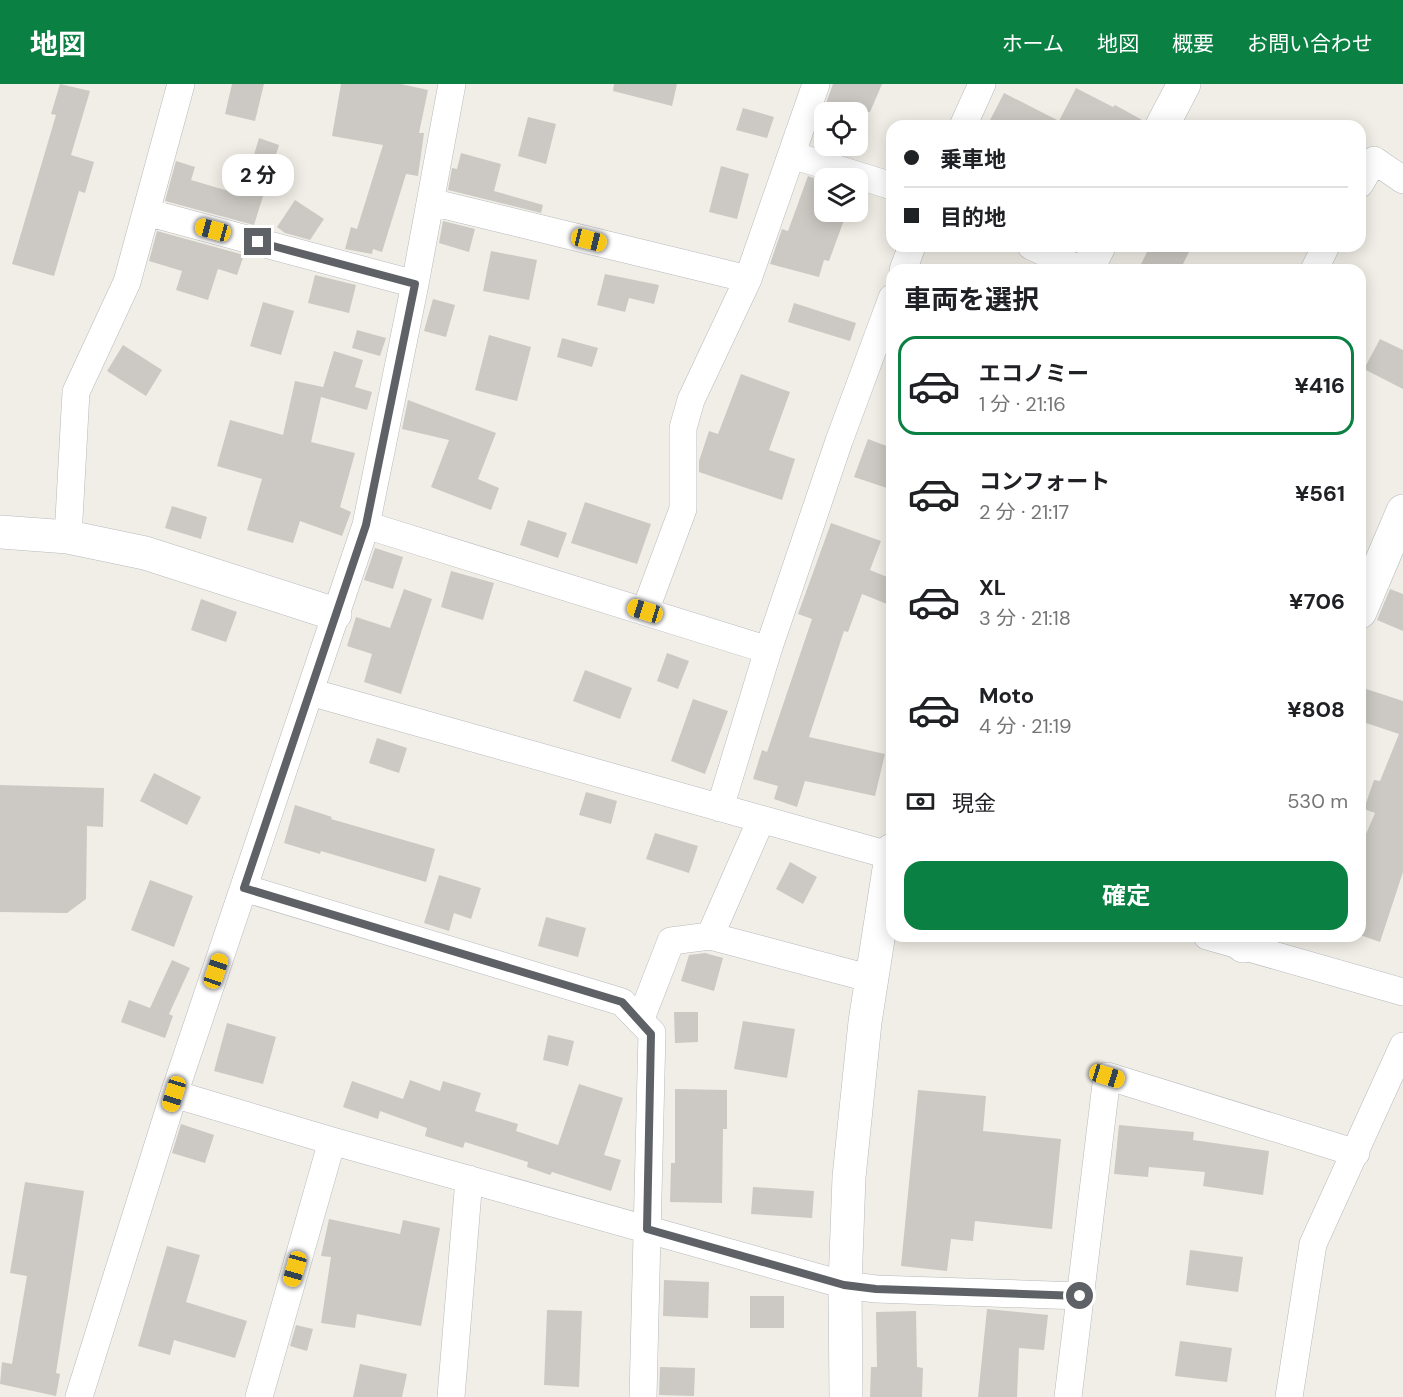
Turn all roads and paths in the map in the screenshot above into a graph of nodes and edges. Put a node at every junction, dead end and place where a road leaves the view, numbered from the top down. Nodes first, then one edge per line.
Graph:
1 (181, 84) edge
2 (450, 84) edge
3 (816, 84) edge
4 (982, 84) edge
5 (1184, 84) edge
6 (966, 120) edge
7 (1165, 120) edge
8 (792, 155) junction
9 (1366, 174) edge
10 (1403, 180) edge
11 (886, 184) edge
12 (431, 202) junction
13 (146, 212) junction
14 (1043, 252) edge
15 (1068, 264) edge
16 (748, 279) junction
17 (415, 284) junction
18 (886, 314) edge
19 (1403, 512) edge
20 (366, 525) junction
21 (0, 532) edge
22 (68, 537) junction
23 (1366, 598) edge
24 (645, 611) junction
25 (335, 614) junction
26 (768, 650) junction
27 (310, 692) junction
28 (720, 808) junction
29 (761, 820) junction
30 (886, 852) edge
31 (244, 888) junction
32 (886, 892) edge
33 (710, 936) junction
34 (1248, 942) edge
35 (872, 979) junction
36 (1403, 992) edge
37 (640, 1021) junction
38 (1403, 1046) edge
39 (174, 1094) junction
40 (332, 1141) junction
41 (1356, 1153) junction
42 (469, 1179) junction
43 (647, 1229) junction
44 (844, 1285) junction
45 (1080, 1296) junction
46 (79, 1397) edge
47 (259, 1397) edge
48 (451, 1397) edge
49 (643, 1397) edge
50 (846, 1397) edge
51 (1068, 1397) edge
52 (1289, 1397) edge

1 - 13 street
2 - 12 street
3 - 8 street
4 - 6 street
5 - 7 street
8 - 11 street
8 - 16 street
9 - 10 street
12 - 16 street
12 - 17 street
13 - 17 street
13 - 22 street
14 - 15 street
16 - 24 street
17 - 20 street
18 - 26 street
19 - 23 street
20 - 24 street
20 - 25 street
21 - 22 street
22 - 25 street
24 - 26 street
25 - 27 street
26 - 28 street
27 - 28 street
27 - 31 street
28 - 29 street
29 - 30 street
29 - 33 street
31 - 37 street
31 - 39 street
32 - 35 street
33 - 35 street
33 - 37 street
34 - 36 street
35 - 44 street
37 - 43 street
38 - 41 street
39 - 40 street
39 - 46 street
40 - 42 street
40 - 47 street
41 - 45 street
41 - 52 street
42 - 43 street
42 - 48 street
43 - 44 street
43 - 49 street
44 - 45 street
44 - 50 street
45 - 51 street

